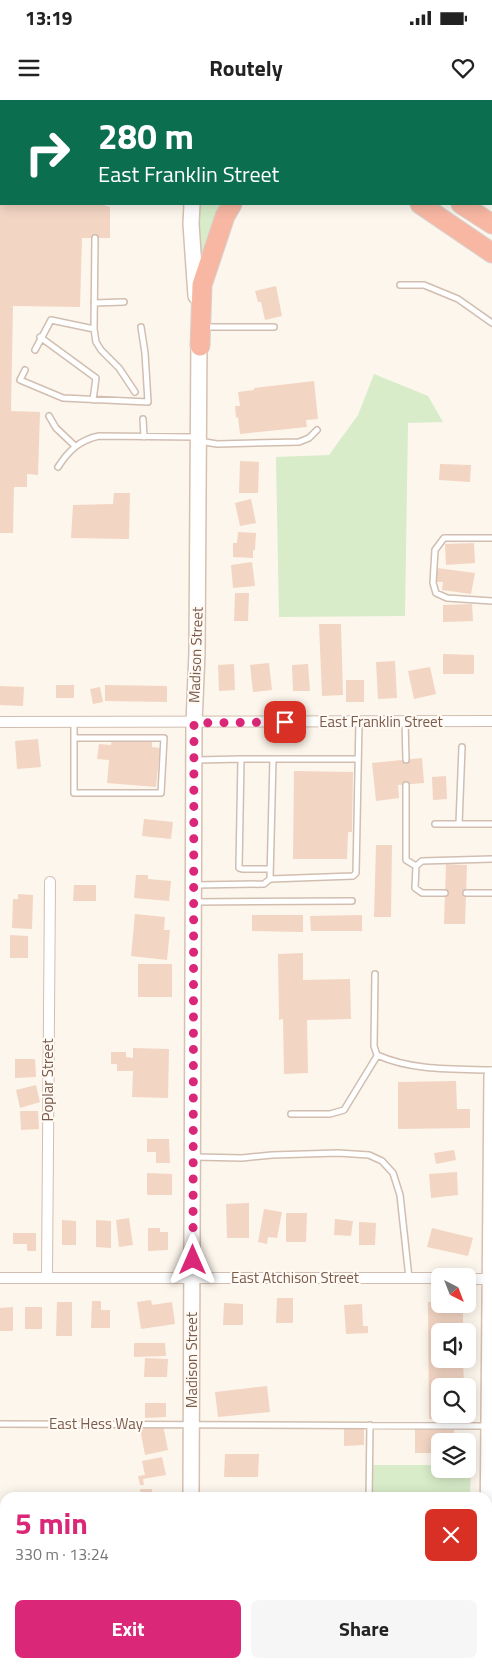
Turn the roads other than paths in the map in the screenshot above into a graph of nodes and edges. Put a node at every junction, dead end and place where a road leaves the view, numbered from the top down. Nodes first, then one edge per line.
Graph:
1 (192, 205) edge
2 (231, 205) edge
3 (422, 205) edge
4 (463, 205) edge
5 (492, 224) edge
6 (95, 238) dead end
7 (492, 252) edge
8 (400, 285) dead end
9 (124, 302) dead end
10 (94, 303) junction
11 (492, 323) edge
12 (141, 327) dead end
13 (274, 327) dead end
14 (94, 329) junction
15 (200, 336) junction
16 (40, 337) junction
17 (35, 350) dead end
18 (25, 370) dead end
19 (135, 392) dead end
20 (93, 400) junction
21 (49, 416) dead end
22 (143, 419) dead end
23 (316, 430) dead end
24 (144, 437) junction
25 (199, 439) junction
26 (75, 446) junction
27 (58, 467) dead end
28 (492, 538) edge
29 (492, 601) edge
30 (492, 721) edge
31 (0, 722) edge
32 (74, 722) junction
33 (358, 722) junction
34 (405, 722) junction
35 (194, 723) junction
36 (75, 738) junction
37 (462, 746) dead end
38 (241, 759) junction
39 (273, 759) junction
40 (358, 759) junction
41 (194, 760) junction
42 (406, 760) dead end
43 (406, 785) dead end
44 (435, 824) dead end
45 (459, 824) junction
46 (492, 824) edge
47 (492, 859) edge
48 (416, 866) junction
49 (270, 870) junction
50 (270, 879) junction
51 (50, 882) dead end
52 (194, 885) junction
53 (445, 893) dead end
54 (466, 893) dead end
55 (492, 893) edge
56 (352, 901) dead end
57 (194, 902) junction
58 (375, 974) dead end
59 (377, 1056) junction
60 (492, 1070) edge
61 (492, 1074) edge
62 (291, 1114) dead end
63 (194, 1157) junction
64 (47, 1277) junction
65 (0, 1278) edge
66 (193, 1278) junction
67 (410, 1278) junction
68 (431, 1278) edge
69 (476, 1278) edge
70 (491, 1279) edge
71 (0, 1424) edge
72 (192, 1424) junction
73 (370, 1425) junction
74 (490, 1426) edge
75 (191, 1492) edge
76 (369, 1492) edge
77 (489, 1492) edge

1 - 15 main road, Madison Street
2 - 15 highway
3 - 7 highway
4 - 5 highway
6 - 10 lane
8 - 11 lane
9 - 10 lane
10 - 14 lane
12 - 20 lane
13 - 15 lane
14 - 16 lane
14 - 19 lane
15 - 25 main road, Madison Street
16 - 17 lane
16 - 20 lane
18 - 20 lane
21 - 26 lane
22 - 24 lane
23 - 25 lane
24 - 25 lane
24 - 26 lane
25 - 35 main road, Madison Street
26 - 27 lane
28 - 29 lane
30 - 34 street, East Franklin Street
31 - 32 street, East Franklin Street
32 - 35 street, East Franklin Street
32 - 36 lane
33 - 34 street, East Franklin Street
33 - 35 street, East Franklin Street
33 - 40 lane
34 - 42 lane
35 - 41 main road, Madison Street
36 - 36 lane
37 - 45 lane
38 - 39 lane
38 - 41 lane
38 - 49 lane
39 - 40 lane
39 - 49 lane
40 - 50 lane
41 - 52 main road, Madison Street
43 - 48 lane
44 - 45 lane
45 - 46 lane
47 - 48 lane
48 - 53 lane
49 - 50 lane
50 - 52 lane
51 - 64 street, Poplar Street
52 - 57 main road, Madison Street
54 - 55 lane
56 - 57 lane
57 - 63 main road, Madison Street
58 - 59 lane
59 - 60 lane
59 - 62 lane
61 - 70 main road
63 - 66 main road, Madison Street
63 - 67 lane
64 - 65 street, East Atchison Street
64 - 66 street, East Atchison Street
66 - 67 street, East Atchison Street
66 - 72 main road, Madison Street
67 - 68 street, East Atchison Street
69 - 70 street
70 - 74 main road
71 - 72 lane, East Hess Way
72 - 73 lane, East Hess Way
72 - 75 main road, Madison Street
73 - 74 lane, East Hess Way
73 - 76 lane
74 - 77 main road

